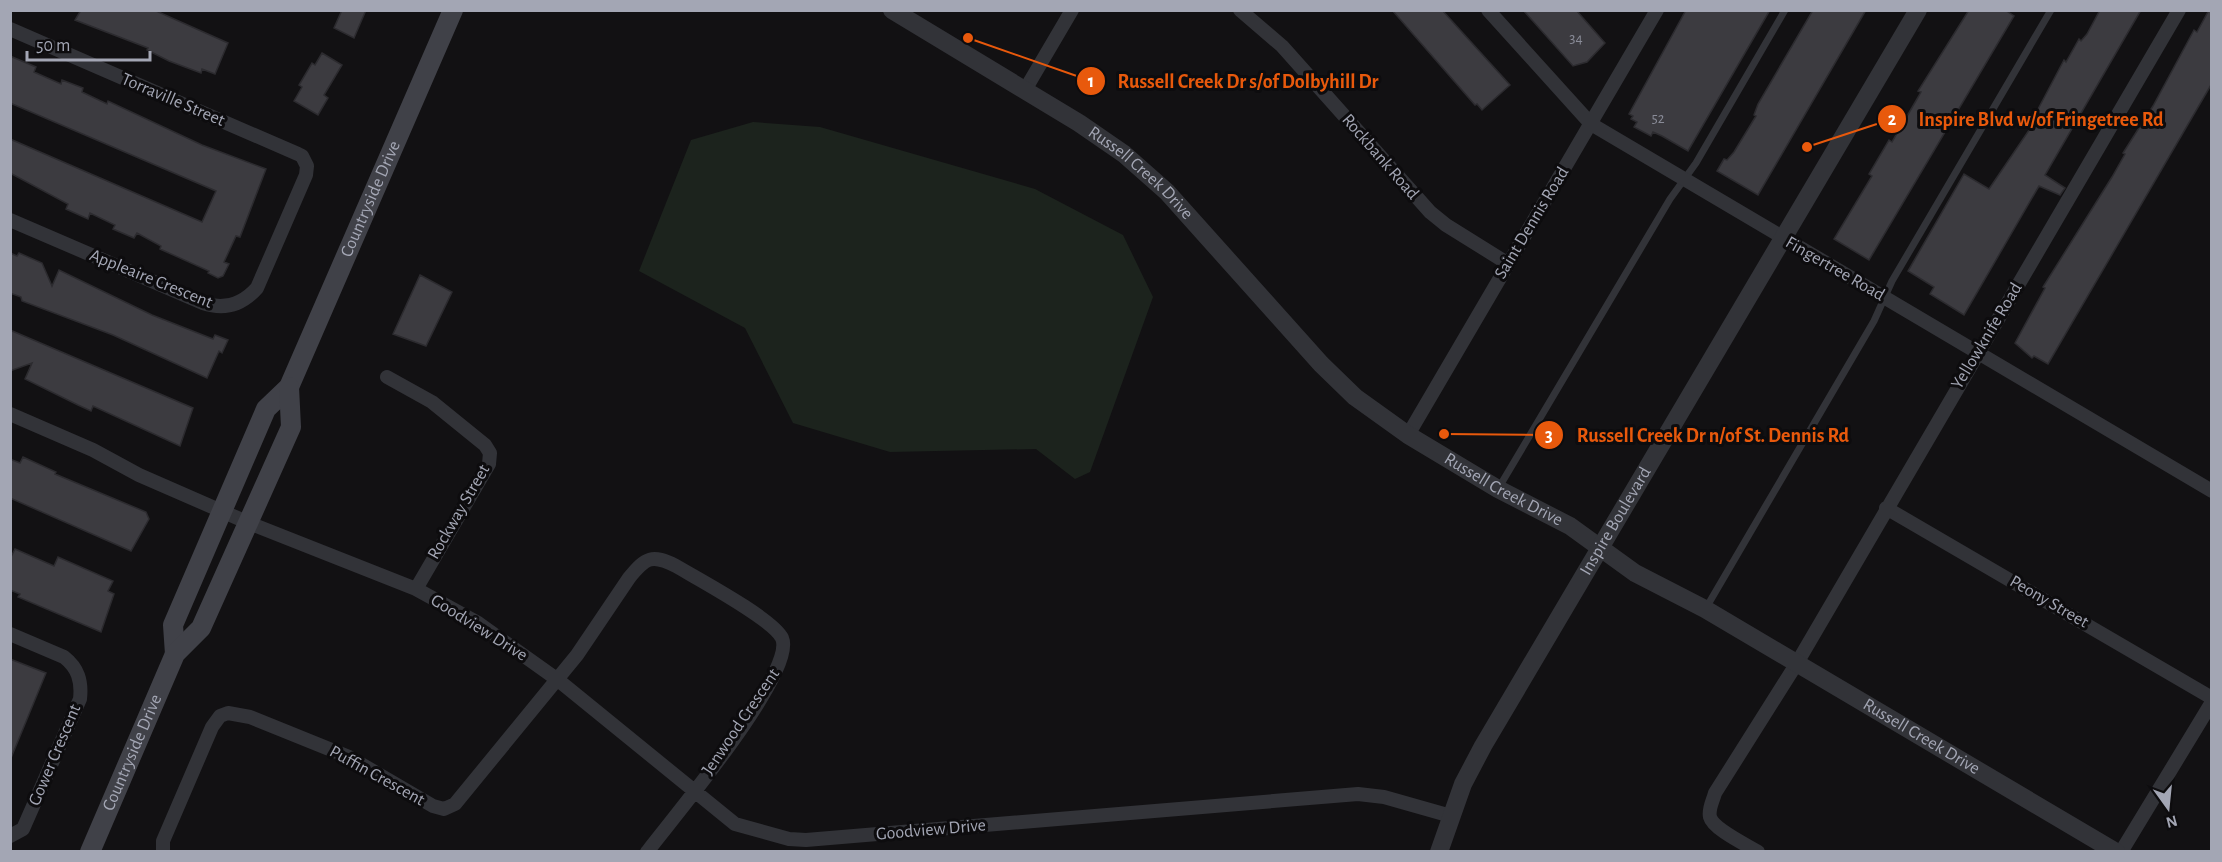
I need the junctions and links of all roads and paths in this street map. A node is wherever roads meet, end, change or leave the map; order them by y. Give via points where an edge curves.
1 (453, 10) edge
2 (892, 10) edge
3 (1072, 10) edge
4 (1240, 10) edge
5 (1488, 10) edge
6 (1657, 10) edge
7 (1785, 10) edge
8 (1918, 10) edge
9 (2051, 10) edge
10 (2179, 10) edge
11 (10, 29) edge
12 (1025, 90) junction
13 (1591, 124) junction
14 (302, 156) joint
15 (1683, 180) junction
16 (10, 220) edge
17 (1783, 239) junction
18 (1507, 263) junction
19 (1884, 297) junction
20 (1977, 353) junction
21 (387, 377) dead end
22 (289, 387) junction
23 (10, 414) edge
24 (1408, 435) junction
25 (1498, 489) junction
26 (2211, 491) edge
27 (1886, 508) junction
28 (222, 511) junction
29 (249, 523) junction
30 (1600, 548) junction
31 (416, 589) junction
32 (1705, 609) junction
33 (10, 634) edge
34 (175, 654) junction
35 (1797, 663) junction
36 (558, 680) junction
37 (2211, 700) edge
38 (694, 791) junction
39 (1451, 816) junction
40 (10, 836) edge
41 (90, 852) edge
42 (163, 852) edge
43 (647, 852) edge
44 (1439, 852) edge
45 (1758, 852) edge
46 (2116, 852) edge
47 (2121, 852) edge

1 - 22 main road, Countryside Drive
2 - 12 street, Russell Creek Drive
3 - 12 street
4 - 18 street, Rockbank Road via 1282,46 1430,212
5 - 13 street, Fingertree Road
6 - 13 street, Saint Dennis Road
7 - 15 lane
8 - 17 street, Inspire Boulevard
9 - 19 lane
10 - 20 street, Yellowknife Road
11 - 14 street, Torraville Street
12 - 24 street, Russell Creek Drive via 1124,154 1167,192 1321,364 1355,397
13 - 15 street, Fingertree Road
13 - 18 street, Saint Dennis Road
14 - 16 street, Appleaire Crescent via 306,175 257,288 244,300 225,307 203,303
15 - 17 street, Fingertree Road
15 - 25 lane
17 - 19 street, Fingertree Road
17 - 30 street, Inspire Boulevard
18 - 24 street, Saint Dennis Road
19 - 20 street, Fingertree Road
19 - 32 lane via 1874,321
20 - 26 street, Fingertree Road
20 - 27 street, Yellowknife Road
21 - 31 street, Rockway Street via 432,402 490,453 489,464
22 - 28 main road, Countryside Drive via 266,409
22 - 29 main road, Countryside Drive via 291,427
23 - 28 street, Goodview Drive
24 - 25 street, Russell Creek Drive
25 - 30 street, Russell Creek Drive via 1570,526
27 - 35 street, Yellowknife Road
27 - 37 street, Peony Street
28 - 29 street, Goodview Drive
28 - 34 main road, Countryside Drive via 173,625
29 - 31 street, Goodview Drive
29 - 34 main road, Countryside Drive via 201,628
30 - 32 street, Russell Creek Drive via 1635,573
30 - 39 street, Inspire Boulevard via 1483,746
31 - 36 street, Goodview Drive via 505,640
32 - 35 street, Russell Creek Drive
33 - 40 street, Gower Crescent via 64,657 72,663 81,684 80,699 23,829
34 - 41 main road, Countryside Drive
35 - 45 street, Yellowknife Road via 1710,807 1715,825
35 - 46 street, Russell Creek Drive
36 - 38 street, Goodview Drive
36 - 38 street, Jenwood Crescent via 637,567 652,558 676,566 769,623 783,640 781,662 735,738
36 - 42 street, Puffin Crescent via 455,804 444,809 420,801 349,757 250,717 228,713 220,716 163,841
37 - 47 street
38 - 39 street, Goodview Drive via 735,824 806,840 1358,794 1384,797
38 - 43 street
39 - 44 street, Inspire Boulevard

